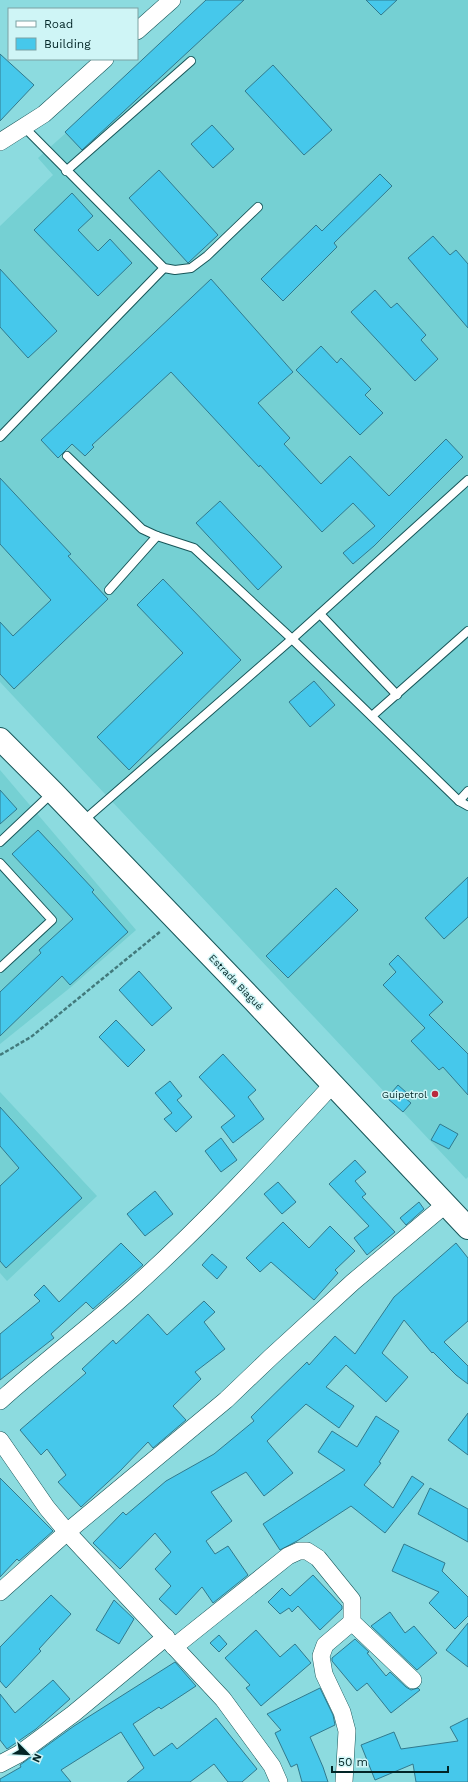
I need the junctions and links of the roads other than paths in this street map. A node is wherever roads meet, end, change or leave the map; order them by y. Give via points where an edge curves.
1 (172, 0) edge
2 (138, 30) edge
3 (105, 60) edge
4 (191, 61) dead end
5 (23, 126) junction
6 (0, 142) edge
7 (66, 171) junction
8 (258, 207) dead end
9 (164, 268) junction
10 (0, 437) edge
11 (67, 456) dead end
12 (468, 480) edge
13 (157, 536) junction
14 (109, 590) dead end
15 (320, 614) junction
16 (468, 631) edge
17 (292, 638) junction
18 (397, 694) junction
19 (372, 716) junction
20 (0, 739) edge
21 (468, 791) edge
22 (53, 792) junction
23 (459, 801) junction
24 (468, 806) edge
25 (82, 822) junction
26 (0, 842) edge
27 (0, 863) edge
28 (0, 968) edge
29 (333, 1084) junction
30 (460, 1216) edge
31 (0, 1400) edge
32 (0, 1440) edge
33 (67, 1532) junction
34 (0, 1592) edge
35 (352, 1622) junction
36 (170, 1642) junction
37 (413, 1680) dead end
38 (0, 1764) edge
39 (280, 1782) edge
40 (344, 1782) edge

1 - 2 street
3 - 5 street via 44,114
4 - 7 lane
5 - 6 street
5 - 7 lane
7 - 9 lane
8 - 9 lane via 191,268
9 - 10 lane
11 - 13 lane via 142,528
12 - 15 lane
13 - 14 lane
13 - 17 lane via 194,548
15 - 17 lane
15 - 18 lane
16 - 18 lane
17 - 19 lane
17 - 25 lane
18 - 19 lane
19 - 23 lane
20 - 22 main road, Estrada Biagué
21 - 23 lane
22 - 25 main road, Estrada Biagué
22 - 26 lane
23 - 24 lane
25 - 29 main road, Estrada Biagué
27 - 28 lane via 52,920
29 - 30 main road, Estrada Biagué
29 - 31 street via 228,1197 132,1290
30 - 33 street via 353,1282 270,1356 226,1400
32 - 33 street via 47,1508
33 - 34 street
33 - 36 street
35 - 36 street via 352,1600 318,1558 307,1551 298,1551
35 - 37 street
35 - 40 street via 326,1645 321,1656 324,1674 342,1712 347,1731
36 - 38 street via 19,1754
36 - 39 street via 223,1699 272,1766

